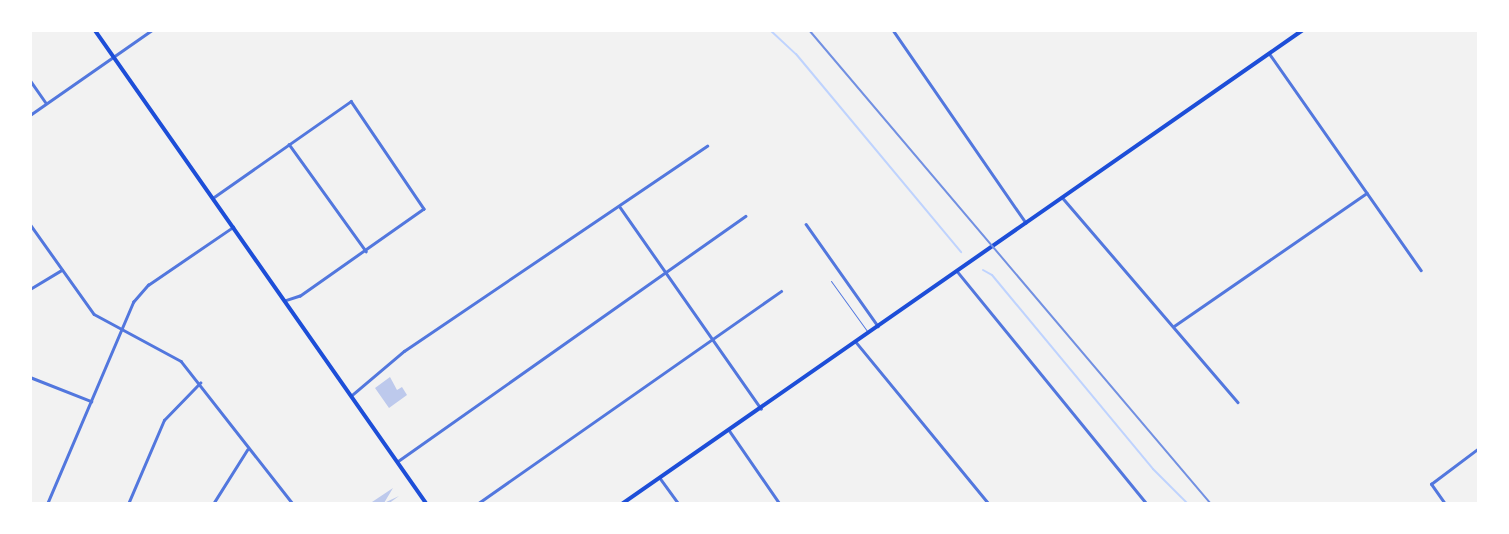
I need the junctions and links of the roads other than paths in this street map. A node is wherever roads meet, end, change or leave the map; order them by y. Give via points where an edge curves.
1 (95, 30) edge
2 (152, 30) edge
3 (892, 30) edge
4 (1303, 30) edge
5 (1269, 53) junction
6 (114, 56) junction
7 (30, 80) edge
8 (46, 104) junction
9 (30, 116) edge
10 (289, 144) junction
11 (707, 146) dead end
12 (1367, 193) junction
13 (1062, 197) junction
14 (213, 198) junction
15 (620, 207) junction
16 (745, 216) dead end
17 (1026, 223) junction
18 (30, 224) edge
19 (806, 224) dead end
20 (233, 227) junction
21 (366, 251) junction
22 (62, 270) junction
23 (1421, 270) dead end
24 (667, 271) junction
25 (957, 271) junction
26 (831, 281) dead end
27 (30, 289) edge
28 (781, 291) dead end
29 (285, 301) junction
30 (878, 326) junction
31 (1173, 327) junction
32 (119, 329) junction
33 (869, 333) junction
34 (714, 339) junction
35 (856, 342) junction
36 (30, 377) edge
37 (200, 383) junction
38 (351, 396) junction
39 (91, 401) junction
40 (1238, 402) dead end
41 (761, 408) junction
42 (729, 430) junction
43 (1479, 448) edge
44 (247, 450) junction
45 (397, 462) junction
46 (660, 478) junction
47 (47, 504) edge
48 (128, 504) edge
49 (213, 504) edge
50 (293, 504) edge
51 (426, 504) edge
52 (477, 504) edge
53 (624, 504) edge
54 (679, 504) edge
55 (780, 504) edge
56 (989, 504) edge
57 (1147, 504) edge
58 (1445, 504) edge

1 - 6 main road
2 - 6 street
3 - 17 street
4 - 5 main road
5 - 12 street
5 - 13 main road
6 - 8 street
6 - 14 main road
7 - 8 street
8 - 9 street
10 - 14 street
10 - 21 street
10 - 21 street via 351,101 424,209
11 - 15 street
12 - 23 street
12 - 31 street
13 - 17 main road
13 - 31 street
14 - 20 main road
15 - 24 street
15 - 38 street via 404,351
16 - 24 street
17 - 25 main road
18 - 22 street
19 - 30 street
20 - 29 main road
20 - 32 street via 148,285
21 - 29 street via 300,296
22 - 27 street
22 - 32 street via 94,314
24 - 34 street
24 - 45 street
25 - 30 main road
25 - 57 street
26 - 33 lane
28 - 34 street
29 - 38 main road
30 - 33 main road
31 - 40 street
32 - 37 street via 171,352
32 - 39 street
33 - 35 main road
34 - 41 street
34 - 52 street
35 - 41 main road
35 - 56 street
36 - 39 street
37 - 44 street
37 - 48 street via 164,419
38 - 45 main road
39 - 47 street
41 - 42 main road
42 - 46 main road
42 - 55 street
43 - 58 street via 1431,484
44 - 49 street
44 - 50 street
45 - 51 main road
46 - 53 main road
46 - 54 street

